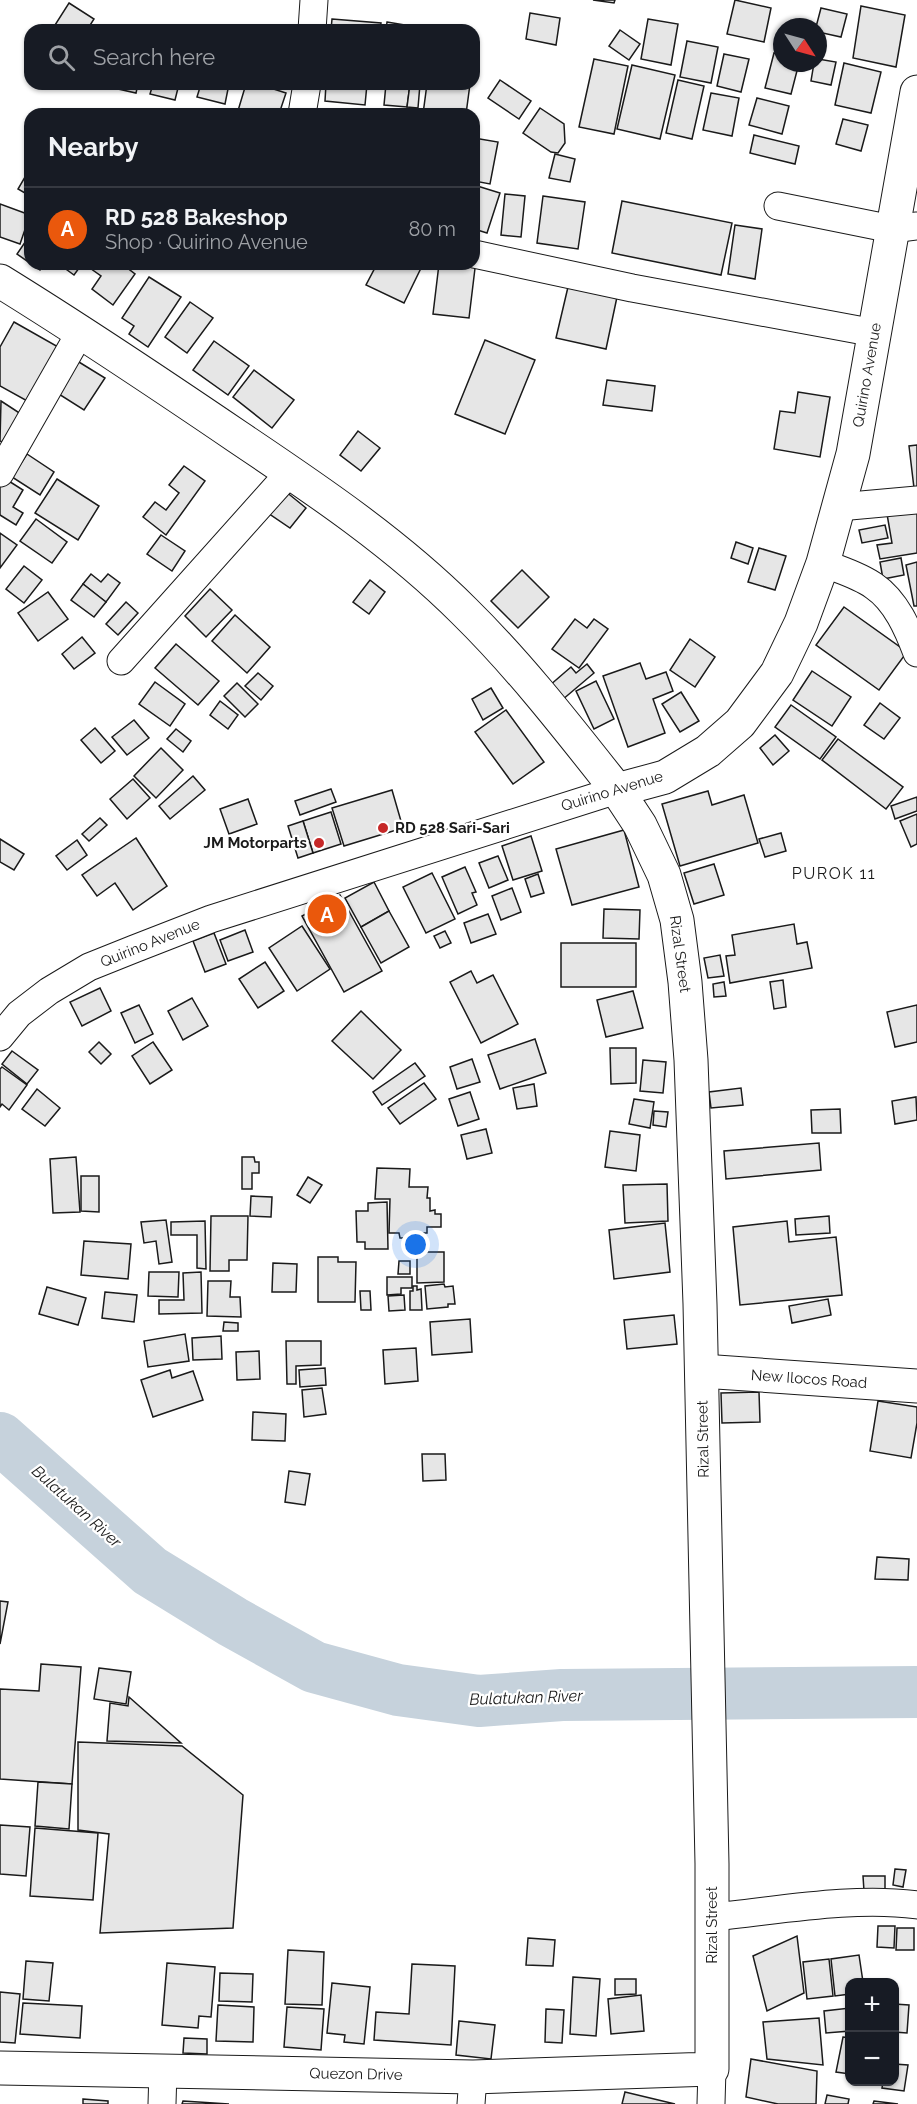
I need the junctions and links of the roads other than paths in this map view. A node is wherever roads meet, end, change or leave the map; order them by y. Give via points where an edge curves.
1 (314, 0) edge
2 (312, 24) edge
3 (306, 90) edge
4 (917, 92) edge
5 (303, 108) edge
6 (778, 206) dead end
7 (905, 227) edge
8 (480, 255) edge
9 (0, 280) edge
10 (81, 331) junction
11 (875, 333) junction
12 (290, 472) junction
13 (0, 473) edge
14 (917, 500) edge
15 (839, 507) junction
16 (823, 563) junction
17 (917, 653) edge
18 (121, 661) dead end
19 (617, 790) junction
20 (0, 1037) edge
21 (702, 1371) junction
22 (917, 1386) edge
23 (917, 1905) edge
24 (712, 1917) junction
25 (0, 2068) edge
26 (712, 2069) junction
27 (163, 2071) junction
28 (472, 2090) edge
29 (162, 2104) edge
30 (711, 2104) edge

1 - 2 street
3 - 5 street
4 - 7 main road, Quirino Avenue
6 - 7 street
7 - 11 main road, Quirino Avenue
8 - 11 street
9 - 10 main road, Rizal Street
10 - 12 main road, Rizal Street
10 - 13 street
11 - 15 main road, Quirino Avenue via 854,454
12 - 18 street
12 - 19 main road, Rizal Street via 406,558 463,610 520,669
14 - 15 street
15 - 16 main road, Quirino Avenue
16 - 17 street via 876,587 907,627
16 - 19 main road, Quirino Avenue via 777,673 740,723 708,751 665,777
19 - 20 street, Quirino Avenue via 212,919 134,949 49,991 19,1014
19 - 21 main road, Rizal Street via 640,825 664,875 677,920 691,1060
21 - 22 main road, New Ilocos Road
21 - 24 main road, Rizal Street
23 - 24 street via 840,1904
24 - 26 main road, Rizal Street
25 - 27 main road, Quezon Drive
26 - 28 main road, Quezon Drive
26 - 30 street, Rizal Street
27 - 28 main road, Quezon Drive
27 - 29 street

